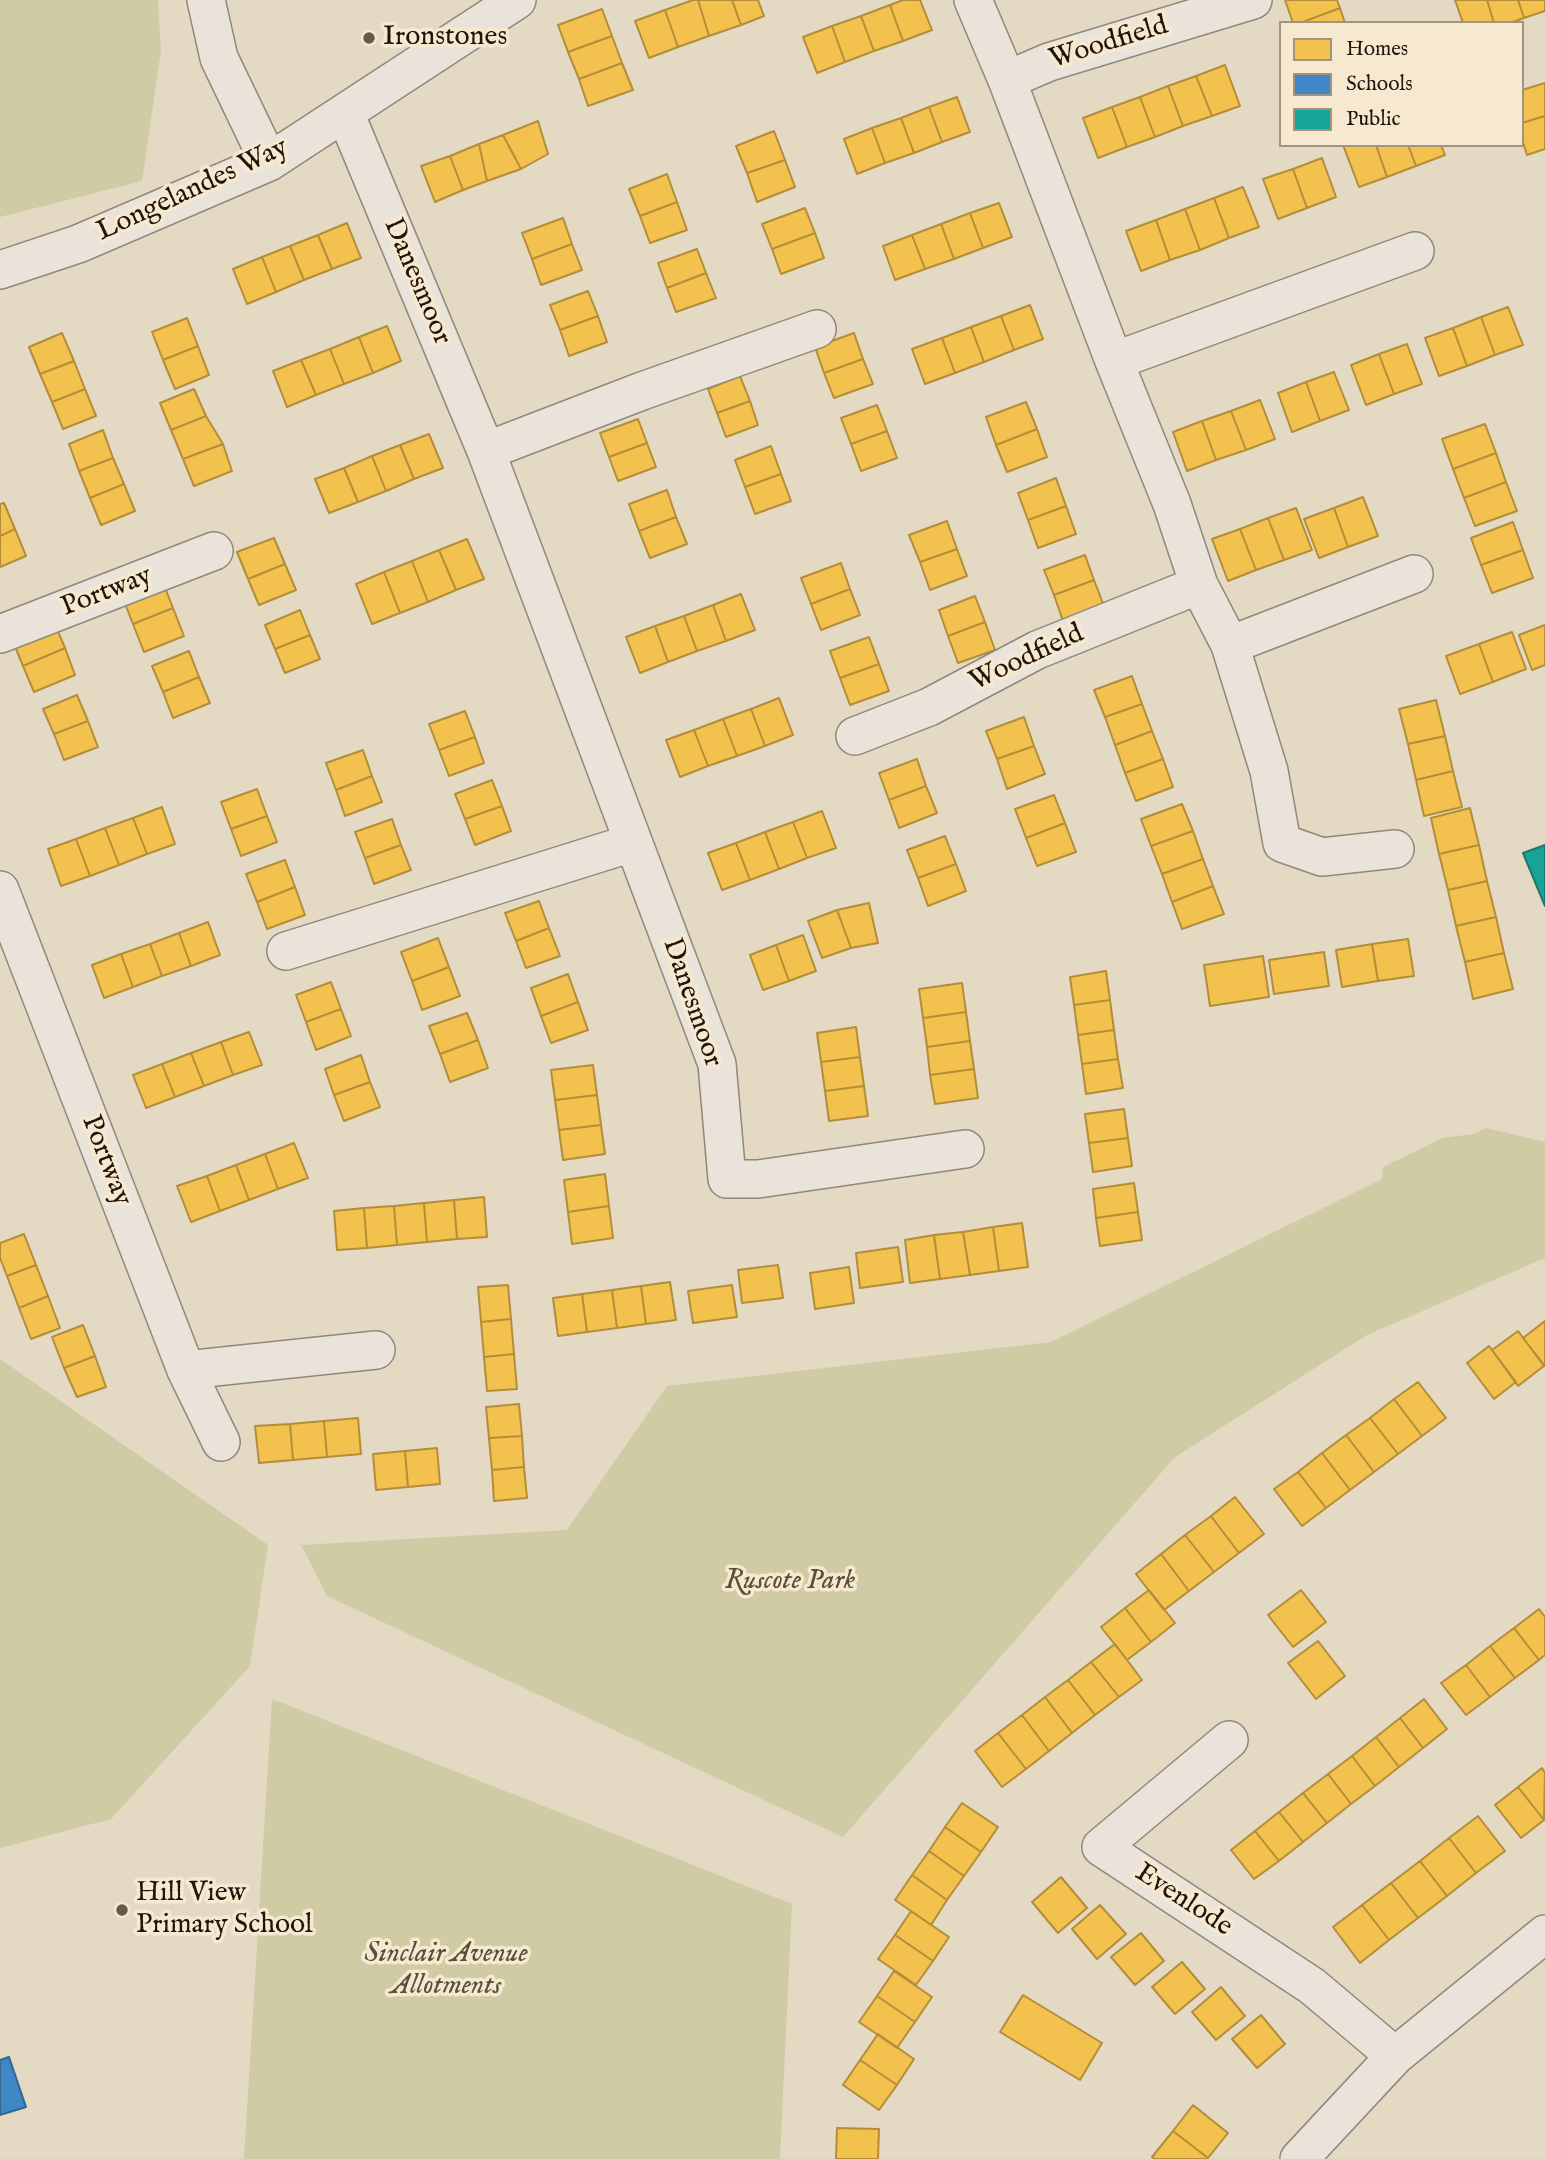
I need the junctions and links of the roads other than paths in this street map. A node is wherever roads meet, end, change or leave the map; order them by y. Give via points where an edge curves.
1 (206, 0) edge
2 (517, 0) edge
3 (973, 0) edge
4 (1253, 0) edge
5 (1007, 80) junction
6 (345, 113) junction
7 (269, 162) junction
8 (1415, 251) dead end
9 (0, 270) edge
10 (817, 329) dead end
11 (1114, 361) junction
12 (486, 451) junction
13 (214, 551) dead end
14 (1414, 575) dead end
15 (1199, 585) junction
16 (0, 634) edge
17 (1230, 645) junction
18 (855, 736) dead end
19 (632, 843) junction
20 (1395, 849) dead end
21 (0, 890) edge
22 (286, 951) dead end
23 (12, 957) edge
24 (965, 1149) dead end
25 (376, 1350) dead end
26 (186, 1370) junction
27 (221, 1442) dead end
28 (1229, 1740) dead end
29 (1545, 1934) edge
30 (1395, 2056) junction
31 (1299, 2159) edge

1 - 7 street via 219,58
2 - 6 street, Longelandes Way
3 - 5 street
4 - 5 street, Woodfield via 1049,62
5 - 11 street
6 - 7 street, Longelandes Way
6 - 12 street, Danesmoor
7 - 9 street, Longelandes Way via 78,244
8 - 11 street
10 - 12 street
11 - 15 street
12 - 19 street, Danesmoor
13 - 16 street, Portway
14 - 17 street
15 - 17 street
15 - 18 street, Woodfield via 1037,650 929,707
17 - 20 street via 1269,771 1282,843 1322,857
19 - 22 street
19 - 24 street, Danesmoor via 717,1064 727,1179 758,1179
21 - 23 street, Portway
23 - 26 street, Portway
25 - 26 street
26 - 27 street, Portway
28 - 30 street, Evenlode via 1101,1847 1312,1986
29 - 30 street
30 - 31 street

